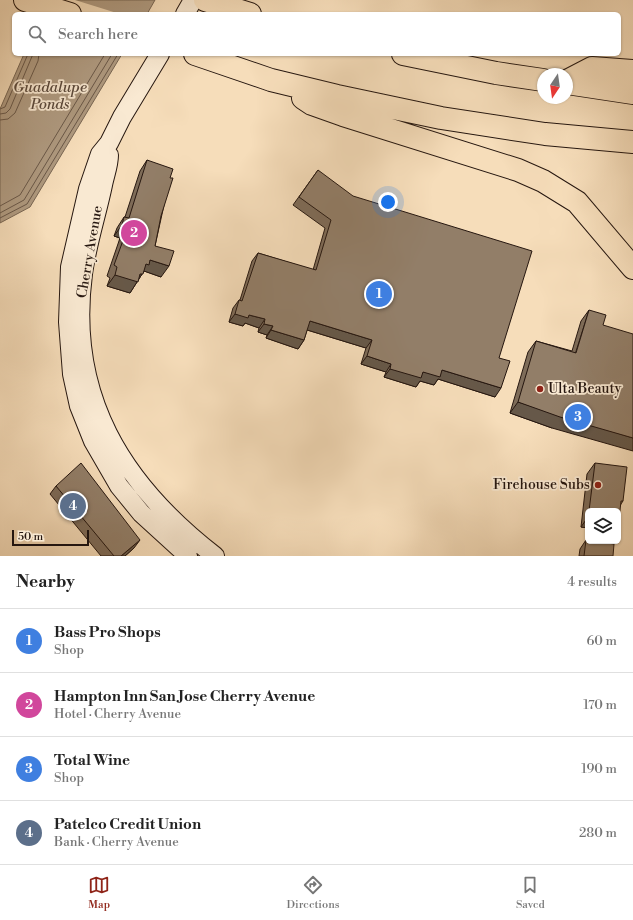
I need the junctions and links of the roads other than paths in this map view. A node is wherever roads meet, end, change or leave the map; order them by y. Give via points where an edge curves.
1 (24, 0) edge
2 (193, 0) edge
3 (205, 0) edge
4 (63, 12) edge
5 (186, 12) edge
6 (242, 12) edge
7 (159, 56) edge
8 (413, 56) edge
9 (203, 57) edge
10 (633, 71) edge
11 (537, 79) edge
12 (573, 79) edge
13 (271, 80) junction
14 (573, 83) edge
15 (633, 93) edge
16 (633, 142) edge
17 (109, 143) junction
18 (633, 268) edge
19 (188, 556) edge
20 (215, 556) edge

1 - 4 highway
2 - 5 street
3 - 6 highway
7 - 17 street, Cherry Avenue
8 - 11 highway
9 - 13 highway
10 - 12 highway via 592,68
13 - 16 highway via 441,118 545,134
13 - 18 highway via 312,104 458,150 543,181 577,202
14 - 15 highway
17 - 19 street, Cherry Avenue via 100,154 88,189 70,267 68,322 72,374 79,406 93,441 119,486 141,513
17 - 20 street, Cherry Avenue via 110,157 84,272 81,297 81,341 87,378 94,403 108,433 141,487 167,515

